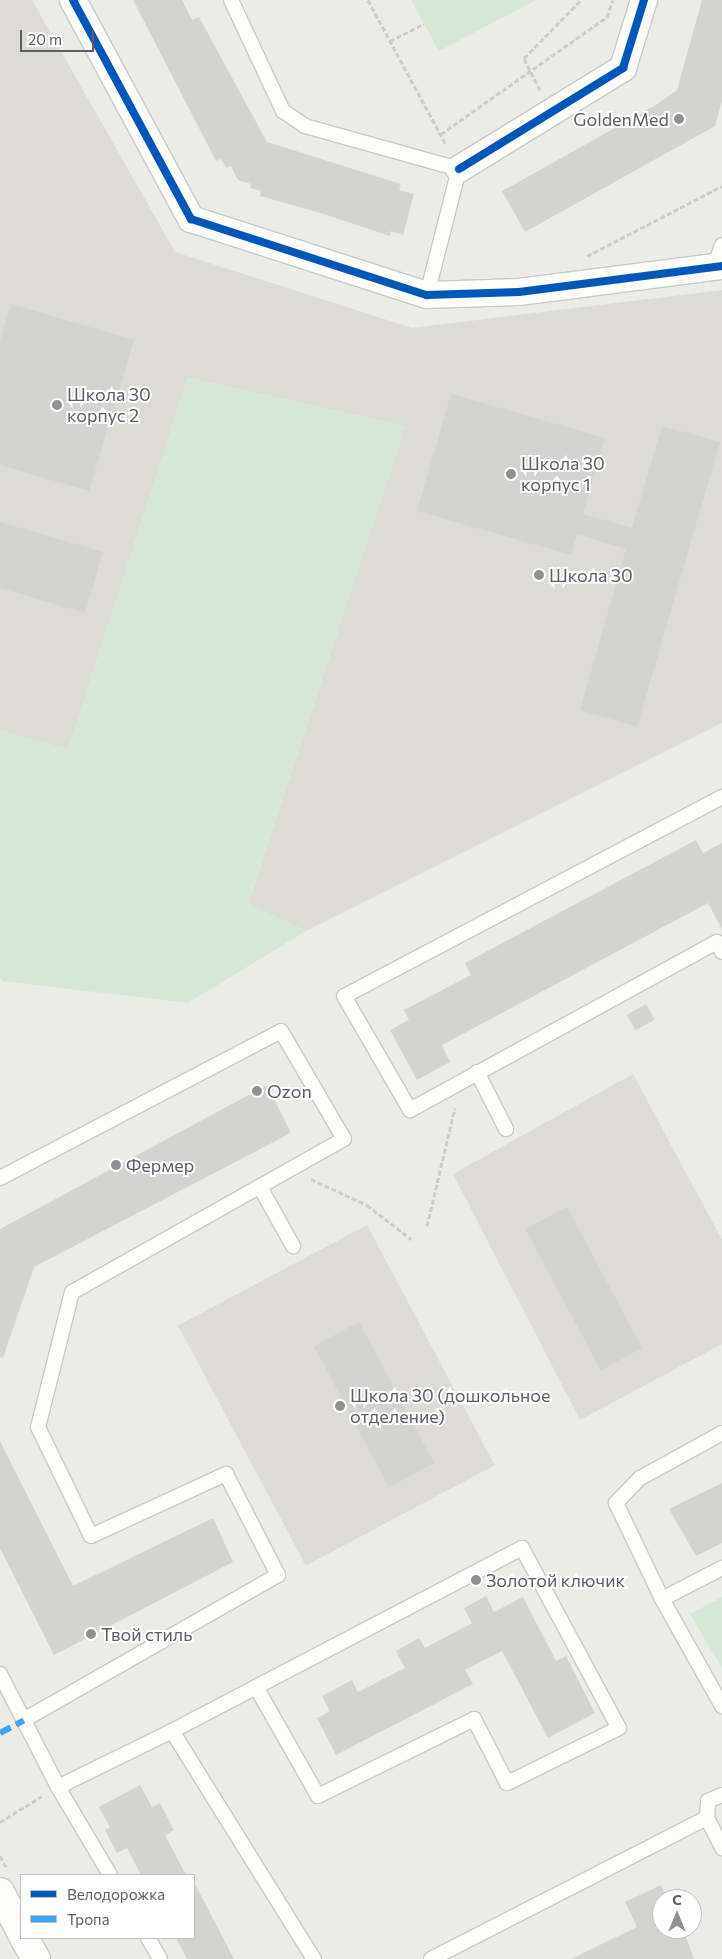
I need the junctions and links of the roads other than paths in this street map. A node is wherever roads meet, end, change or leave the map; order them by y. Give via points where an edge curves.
1 (73, 0) edge
2 (231, 0) edge
3 (644, 0) edge
4 (459, 169) junction
5 (720, 260) edge
6 (427, 295) junction
7 (722, 797) edge
8 (722, 952) edge
9 (476, 1072) junction
10 (506, 1129) dead end
11 (0, 1178) edge
12 (260, 1187) junction
13 (293, 1246) dead end
14 (722, 1433) edge
15 (722, 1568) edge
16 (662, 1599) junction
17 (0, 1674) edge
18 (256, 1687) junction
19 (722, 1706) edge
20 (24, 1720) junction
21 (172, 1731) junction
22 (58, 1787) junction
23 (722, 1795) edge
24 (707, 1818) junction
25 (722, 1848) edge
26 (109, 1874) edge
27 (0, 1892) edge
28 (20, 1930) edge
29 (25, 1939) edge
30 (149, 1939) edge
31 (36, 1959) edge
32 (160, 1959) edge
33 (314, 1959) edge
34 (431, 1959) edge

1 - 6 street via 191,219
2 - 4 lane via 284,111 305,126
3 - 4 street via 623,68
4 - 6 lane
5 - 6 street via 519,292
7 - 9 lane via 344,996 410,1110
8 - 9 lane via 716,942
9 - 10 lane
11 - 12 lane via 281,1031 344,1139
12 - 13 lane
12 - 20 lane via 72,1292 38,1427 91,1536 226,1474 278,1576
14 - 16 lane via 640,1478 616,1503
15 - 16 lane
16 - 19 lane
17 - 20 lane
18 - 18 lane via 522,1548 619,1728 507,1783 474,1719 318,1796
18 - 21 lane
20 - 22 lane
21 - 22 lane
21 - 33 lane
22 - 26 lane
23 - 24 lane via 708,1801
24 - 25 lane
24 - 34 lane
27 - 28 main road
29 - 31 main road
30 - 32 lane

